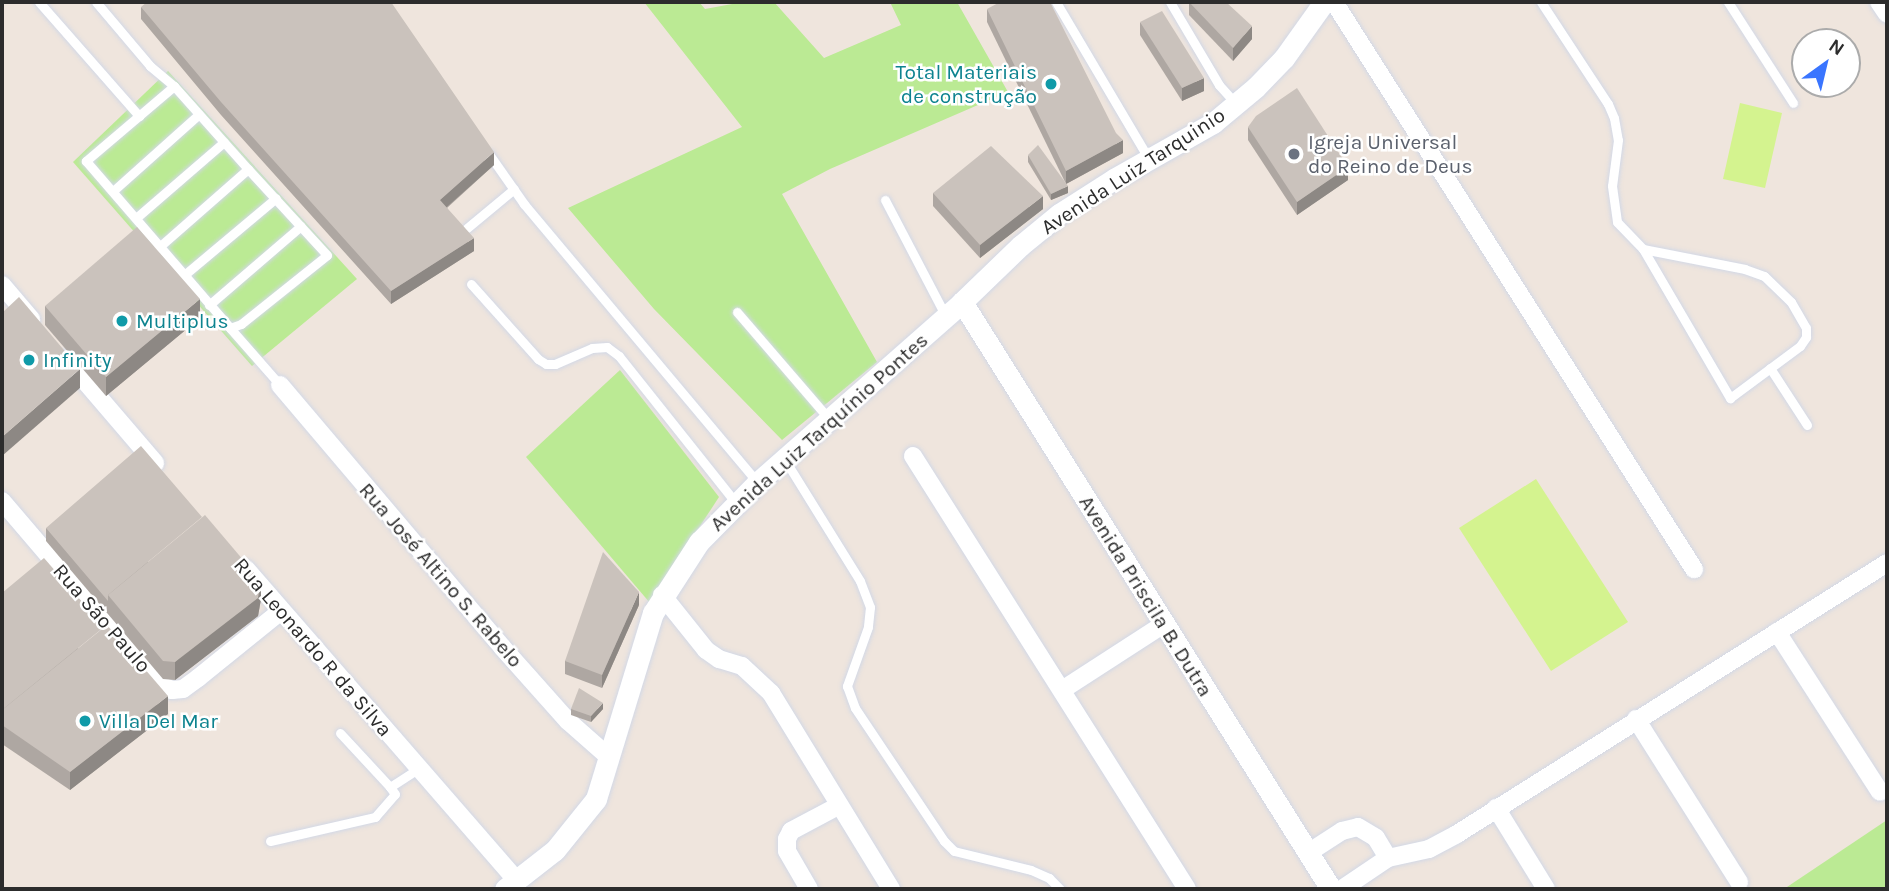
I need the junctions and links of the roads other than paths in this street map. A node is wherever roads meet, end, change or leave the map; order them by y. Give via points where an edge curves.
1 (39, 2) edge
2 (96, 2) edge
3 (1056, 2) edge
4 (1170, 2) edge
5 (1324, 2) edge
6 (1334, 2) edge
7 (1541, 2) edge
8 (1728, 2) edge
9 (1879, 2) edge
10 (1887, 14) edge
11 (174, 86) junction
12 (1793, 103) dead end
13 (1236, 104) junction
14 (199, 114) junction
15 (139, 116) junction
16 (480, 140) edge
17 (224, 142) junction
18 (1149, 159) junction
19 (248, 169) junction
20 (514, 189) junction
21 (113, 191) junction
22 (276, 198) junction
23 (886, 200) dead end
24 (135, 218) junction
25 (301, 226) junction
26 (467, 228) edge
27 (158, 248) junction
28 (1643, 249) junction
29 (184, 276) junction
30 (471, 284) dead end
31 (2, 285) edge
32 (962, 302) junction
33 (209, 305) junction
34 (737, 312) dead end
35 (946, 317) junction
36 (230, 328) junction
37 (1770, 368) junction
38 (280, 386) joint
39 (829, 419) junction
40 (1807, 425) dead end
41 (913, 456) dead end
42 (785, 459) junction
43 (167, 477) edge
44 (757, 482) junction
45 (2, 501) edge
46 (736, 503) junction
47 (238, 560) edge
48 (1887, 563) edge
49 (1694, 569) dead end
50 (662, 595) junction
51 (281, 611) junction
52 (1164, 624) junction
53 (1777, 632) junction
54 (1062, 690) junction
55 (1636, 719) junction
56 (340, 733) dead end
57 (610, 758) junction
58 (419, 768) junction
59 (390, 787) junction
60 (1880, 792) dead end
61 (838, 806) junction
62 (1496, 808) junction
63 (270, 841) dead end
64 (1308, 853) junction
65 (1388, 858) junction
66 (1739, 882) dead end
67 (511, 885) edge
68 (809, 889) edge
69 (891, 889) edge
70 (1060, 889) edge
71 (1187, 889) edge
72 (1331, 889) edge
73 (1342, 889) edge
74 (1546, 889) edge

1 - 15 lane
2 - 11 lane via 150,66
3 - 18 lane
4 - 13 lane via 1219,85
5 - 13 street, Avenida Luiz Tarquinio via 1284,58
6 - 49 street
7 - 28 lane via 1614,118 1618,140 1613,207 1617,222
8 - 12 lane
9 - 10 street
11 - 14 lane
11 - 15 lane
13 - 18 street, Avenida Luiz Tarquinio via 1213,123
14 - 17 lane
14 - 21 lane
15 - 21 lane via 86,161
16 - 20 lane
17 - 19 lane
17 - 24 lane
18 - 32 street, Avenida Luiz Tarquinio via 1059,214
19 - 22 lane
19 - 27 lane
20 - 26 lane
20 - 44 lane
21 - 24 lane
22 - 25 lane
22 - 29 lane
23 - 35 lane
24 - 27 lane
25 - 33 lane
25 - 36 lane via 327,255
27 - 29 lane
28 - 37 lane via 1730,398
28 - 37 lane via 1745,269 1775,283 1806,328 1806,337
29 - 33 lane
30 - 46 lane via 546,364 592,348 607,347 619,356
31 - 43 street
32 - 35 street, Avenida Luiz Tarquínio Pontes
32 - 52 street, Avenida Priscila B. Dutra
33 - 36 lane
34 - 39 lane
35 - 39 street, Avenida Luiz Tarquínio Pontes
36 - 38 lane
37 - 40 lane
38 - 57 street, Rua José Altino S. Rabelo via 502,647 568,721
39 - 42 street, Avenida Luiz Tarquínio Pontes
41 - 54 street
42 - 44 street, Avenida Luiz Tarquínio Pontes
42 - 70 lane via 860,581 870,607 868,627 847,686 855,708 954,851 1031,870
44 - 46 street, Avenida Luiz Tarquínio Pontes
45 - 51 street, Rua São Paulo via 159,685 172,690 190,683
46 - 50 street, Avenida Luiz Tarquínio Pontes via 699,542
47 - 51 street, Rua Leonardo R da Silva
48 - 53 street
50 - 57 street, Avenida Luiz Tarquínio Pontes
50 - 61 street via 706,650 743,666 771,693
51 - 58 street, Rua Leonardo R da Silva
52 - 54 street
52 - 64 street, Avenida Priscila B. Dutra
53 - 55 street
53 - 60 street
54 - 71 street
55 - 62 street
55 - 66 street
56 - 59 lane
57 - 67 street, Avenida Luiz Tarquínio Pontes via 596,799 574,829
58 - 59 lane
58 - 67 street, Rua Leonardo R da Silva
59 - 63 lane via 395,794 375,817
61 - 68 street via 791,831 787,839 787,850
61 - 69 street
62 - 65 street via 1429,849
62 - 74 street
64 - 65 street via 1342,831 1358,827 1376,838
64 - 72 street, Avenida Priscila B. Dutra
65 - 73 street

